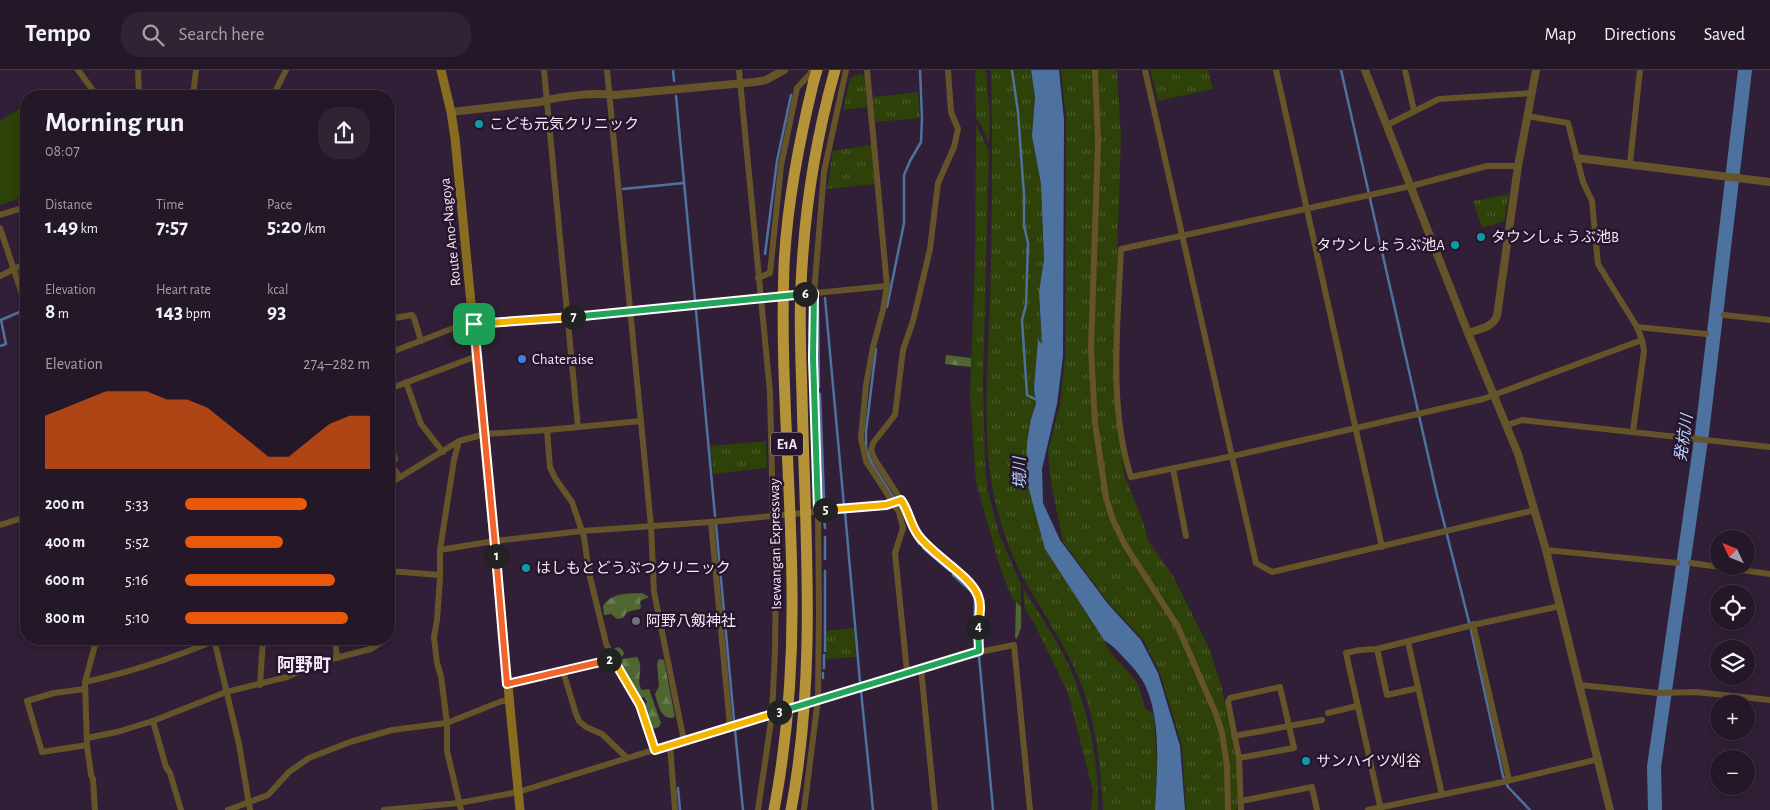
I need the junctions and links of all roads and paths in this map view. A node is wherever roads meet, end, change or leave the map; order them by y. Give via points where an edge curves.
1 (78, 70) edge
2 (138, 70) edge
3 (196, 70) edge
4 (286, 70) edge
5 (440, 70) edge
6 (544, 70) edge
7 (607, 70) edge
8 (739, 70) edge
9 (784, 70) edge
10 (812, 70) edge
11 (817, 70) edge
12 (835, 70) edge
13 (846, 70) edge
14 (868, 70) edge
15 (948, 70) edge
16 (1095, 70) edge
17 (1145, 70) edge
18 (1276, 70) edge
19 (1365, 70) edge
20 (1405, 70) edge
21 (1536, 70) edge
22 (1640, 70) edge
23 (740, 84) junction
24 (93, 90) edge
25 (139, 90) edge
26 (194, 90) edge
27 (276, 90) edge
28 (1532, 93) junction
29 (609, 94) junction
30 (546, 100) junction
31 (1414, 111) junction
32 (451, 112) junction
33 (1526, 116) junction
34 (1387, 125) junction
35 (1577, 158) junction
36 (1630, 163) junction
37 (1518, 166) junction
38 (1770, 182) edge
39 (1411, 186) junction
40 (1307, 207) junction
41 (20, 209) edge
42 (0, 215) edge
43 (0, 228) edge
44 (1183, 235) junction
45 (20, 266) edge
46 (14, 270) junction
47 (0, 276) edge
48 (758, 278) junction
49 (887, 286) junction
50 (20, 288) edge
51 (814, 293) junction
52 (761, 298) junction
53 (631, 311) junction
54 (1724, 315) dead end
55 (568, 317) junction
56 (395, 318) edge
57 (1770, 320) edge
58 (474, 324) junction
59 (1637, 327) junction
60 (1468, 333) junction
61 (1706, 334) dead end
62 (1642, 340) junction
63 (421, 341) junction
64 (395, 352) edge
65 (477, 356) junction
66 (406, 382) junction
67 (395, 387) edge
68 (1493, 395) junction
69 (641, 421) junction
70 (1507, 425) junction
71 (578, 426) junction
72 (1357, 428) junction
73 (547, 430) junction
74 (1633, 431) junction
75 (484, 434) junction
76 (459, 441) junction
77 (1770, 447) edge
78 (443, 452) junction
79 (1233, 456) junction
80 (1173, 469) junction
81 (395, 471) edge
82 (400, 478) junction
83 (395, 481) edge
84 (898, 502) junction
85 (1535, 510) junction
86 (818, 511) junction
87 (772, 516) junction
88 (20, 519) edge
89 (711, 522) junction
90 (0, 525) edge
91 (651, 526) junction
92 (582, 531) junction
93 (1186, 536) dead end
94 (494, 541) junction
95 (1382, 547) junction
96 (440, 550) junction
97 (1546, 550) junction
98 (1677, 563) dead end
99 (1690, 563) dead end
100 (395, 571) edge
101 (1770, 574) edge
102 (440, 575) junction
103 (1560, 606) junction
104 (1471, 625) junction
105 (1408, 642) junction
106 (95, 645) edge
107 (202, 645) edge
108 (215, 645) edge
109 (263, 645) edge
110 (335, 645) edge
111 (376, 645) edge
112 (1377, 649) junction
113 (979, 651) junction
114 (337, 658) junction
115 (613, 659) junction
116 (921, 668) junction
117 (563, 671) junction
118 (907, 672) junction
119 (507, 684) junction
120 (85, 685) junction
121 (260, 685) junction
122 (1580, 685) junction
123 (1418, 688) junction
124 (226, 692) junction
125 (818, 699) junction
126 (1770, 700) edge
127 (509, 701) junction
128 (1358, 706) junction
129 (1328, 712) dead end
130 (772, 714) junction
131 (1322, 720) dead end
132 (153, 722) junction
133 (447, 724) junction
134 (1290, 726) junction
135 (730, 727) junction
136 (1234, 736) junction
137 (88, 738) junction
138 (684, 741) junction
139 (87, 745) junction
140 (670, 745) junction
141 (655, 750) junction
142 (627, 758) junction
143 (1239, 758) junction
144 (1599, 759) junction
145 (1506, 781) junction
146 (518, 792) junction
147 (1442, 795) junction
148 (1241, 801) junction
149 (459, 803) junction
150 (249, 807) edge
151 (805, 809) edge
152 (1381, 809) edge
153 (95, 810) edge
154 (181, 810) edge
155 (228, 810) edge
156 (384, 810) edge
157 (461, 810) edge
158 (520, 810) edge
159 (675, 810) edge
160 (758, 810) edge
161 (774, 810) edge
162 (791, 810) edge
163 (935, 810) edge
164 (1030, 810) edge
165 (1228, 810) edge
166 (1241, 810) edge
167 (1317, 810) edge
168 (1368, 810) edge
169 (1610, 810) edge

1 - 24 street
2 - 25 street
3 - 26 street
4 - 27 street
5 - 32 main road, Route Ano-Nagoya
6 - 30 street
7 - 29 street
8 - 23 street
9 - 23 street via 766,80
10 - 48 street via 797,88 780,166 770,273
11 - 161 highway, Isewangan Expressway / E1A, bridge via 793,175 784,266 792,588 788,703
12 - 162 highway, Isewangan Expressway / E1A, bridge via 814,161 801,278 808,602 800,751
13 - 51 street via 824,172
14 - 49 street
15 - 84 street via 951,112 958,130 938,183 930,249 903,350 895,415 873,442 871,450
16 - 165 street via 1098,142 1091,349 1095,423 1106,498 1125,545 1178,627 1216,714 1227,766
17 - 44 street
18 - 40 street
19 - 34 street
20 - 31 street
21 - 28 street
22 - 36 street
23 - 29 street
23 - 48 street
28 - 31 street via 1440,98
28 - 33 street
29 - 30 street
29 - 53 street
30 - 32 street
30 - 55 street
31 - 34 street
32 - 58 main road, Route Ano-Nagoya
33 - 35 street via 1568,123
33 - 37 street
34 - 39 street
35 - 36 street
35 - 59 street via 1592,201 1598,264
36 - 38 street
37 - 39 street via 1487,166
37 - 60 street via 1497,316 1490,326
39 - 40 street
39 - 60 street
40 - 44 street
40 - 72 street
41 - 42 street
43 - 46 street
44 - 79 street
44 - 80 street via 1121,249 1117,325 1120,423 1132,477
45 - 46 street
46 - 47 street
46 - 50 street
48 - 52 street
49 - 51 street
49 - 84 street via 884,310 872,347 861,438 866,461
51 - 52 street
51 - 86 street
52 - 53 street
52 - 87 street via 770,392
53 - 55 street
53 - 69 street
54 - 57 street
55 - 58 street
55 - 71 street
56 - 63 street via 412,316
58 - 63 street via 464,324
58 - 65 main road, Route Ano-Nagoya
59 - 61 street
59 - 62 street
60 - 68 street
62 - 68 street
62 - 74 street via 1644,351
63 - 64 street
65 - 66 street
65 - 75 main road, Route Ano-Nagoya
66 - 67 street
66 - 78 street via 421,424
68 - 70 street
68 - 72 street
69 - 71 street
69 - 91 street
70 - 74 street via 1522,420
70 - 85 street
71 - 73 street
72 - 79 street
72 - 95 street
73 - 75 street
73 - 92 street via 550,467 572,502
74 - 77 street
75 - 76 street
75 - 94 main road, Route Ano-Nagoya
76 - 78 street
76 - 96 street
78 - 82 street
79 - 80 street
79 - 95 street via 1256,563 1272,572
80 - 93 street
81 - 82 street
82 - 83 street
84 - 86 street
84 - 113 street via 928,547 973,586 980,606
84 - 118 street via 903,528 895,553
85 - 95 street
85 - 97 street
86 - 87 street
86 - 125 street
87 - 89 street
87 - 130 street via 776,576
88 - 90 street
89 - 91 street
89 - 135 street
91 - 92 street
91 - 138 street via 654,592
92 - 94 street
92 - 115 street via 589,573
94 - 96 street
94 - 119 main road, Route Ano-Nagoya
96 - 102 street
97 - 98 street
97 - 103 street
99 - 101 street
100 - 102 street
102 - 133 street via 434,636
103 - 104 street
103 - 122 street
104 - 105 street
104 - 145 street
105 - 112 street
105 - 123 street
106 - 120 street
107 - 120 street via 166,660
108 - 124 street
109 - 121 street
110 - 114 street
111 - 114 street
112 - 123 street via 1387,695
112 - 128 street via 1346,653
113 - 116 street
113 - 164 street via 1014,645
114 - 121 street
115 - 117 street
115 - 141 street via 640,705
116 - 118 street
116 - 163 street
117 - 119 street
117 - 142 street via 580,721 602,734
118 - 125 street
119 - 127 main road, Route Ano-Nagoya
120 - 137 street
120 - 139 street via 28,701 42,752
121 - 124 street
122 - 126 street
122 - 144 street
123 - 147 street
124 - 132 street
124 - 150 street via 239,744
125 - 130 street
125 - 151 street
127 - 133 street
127 - 146 main road, Route Ano-Nagoya
128 - 129 street
128 - 152 street
130 - 135 street
130 - 160 street
131 - 134 street
132 - 137 street
132 - 154 street
133 - 149 street via 447,751
133 - 150 street via 392,730 309,758 289,772 268,795
134 - 136 street
134 - 136 street via 1280,687 1230,698
134 - 143 street via 1294,748
135 - 138 street
136 - 143 street
137 - 139 street
138 - 140 street
139 - 153 street
140 - 141 street
140 - 159 street
141 - 142 street
142 - 146 street
143 - 148 street
144 - 145 street
144 - 169 street
145 - 147 street
146 - 149 street
146 - 158 main road, Route Ano-Nagoya
147 - 152 street
148 - 166 street
148 - 167 street via 1312,787
149 - 156 street
149 - 157 street
150 - 155 street
152 - 168 street

